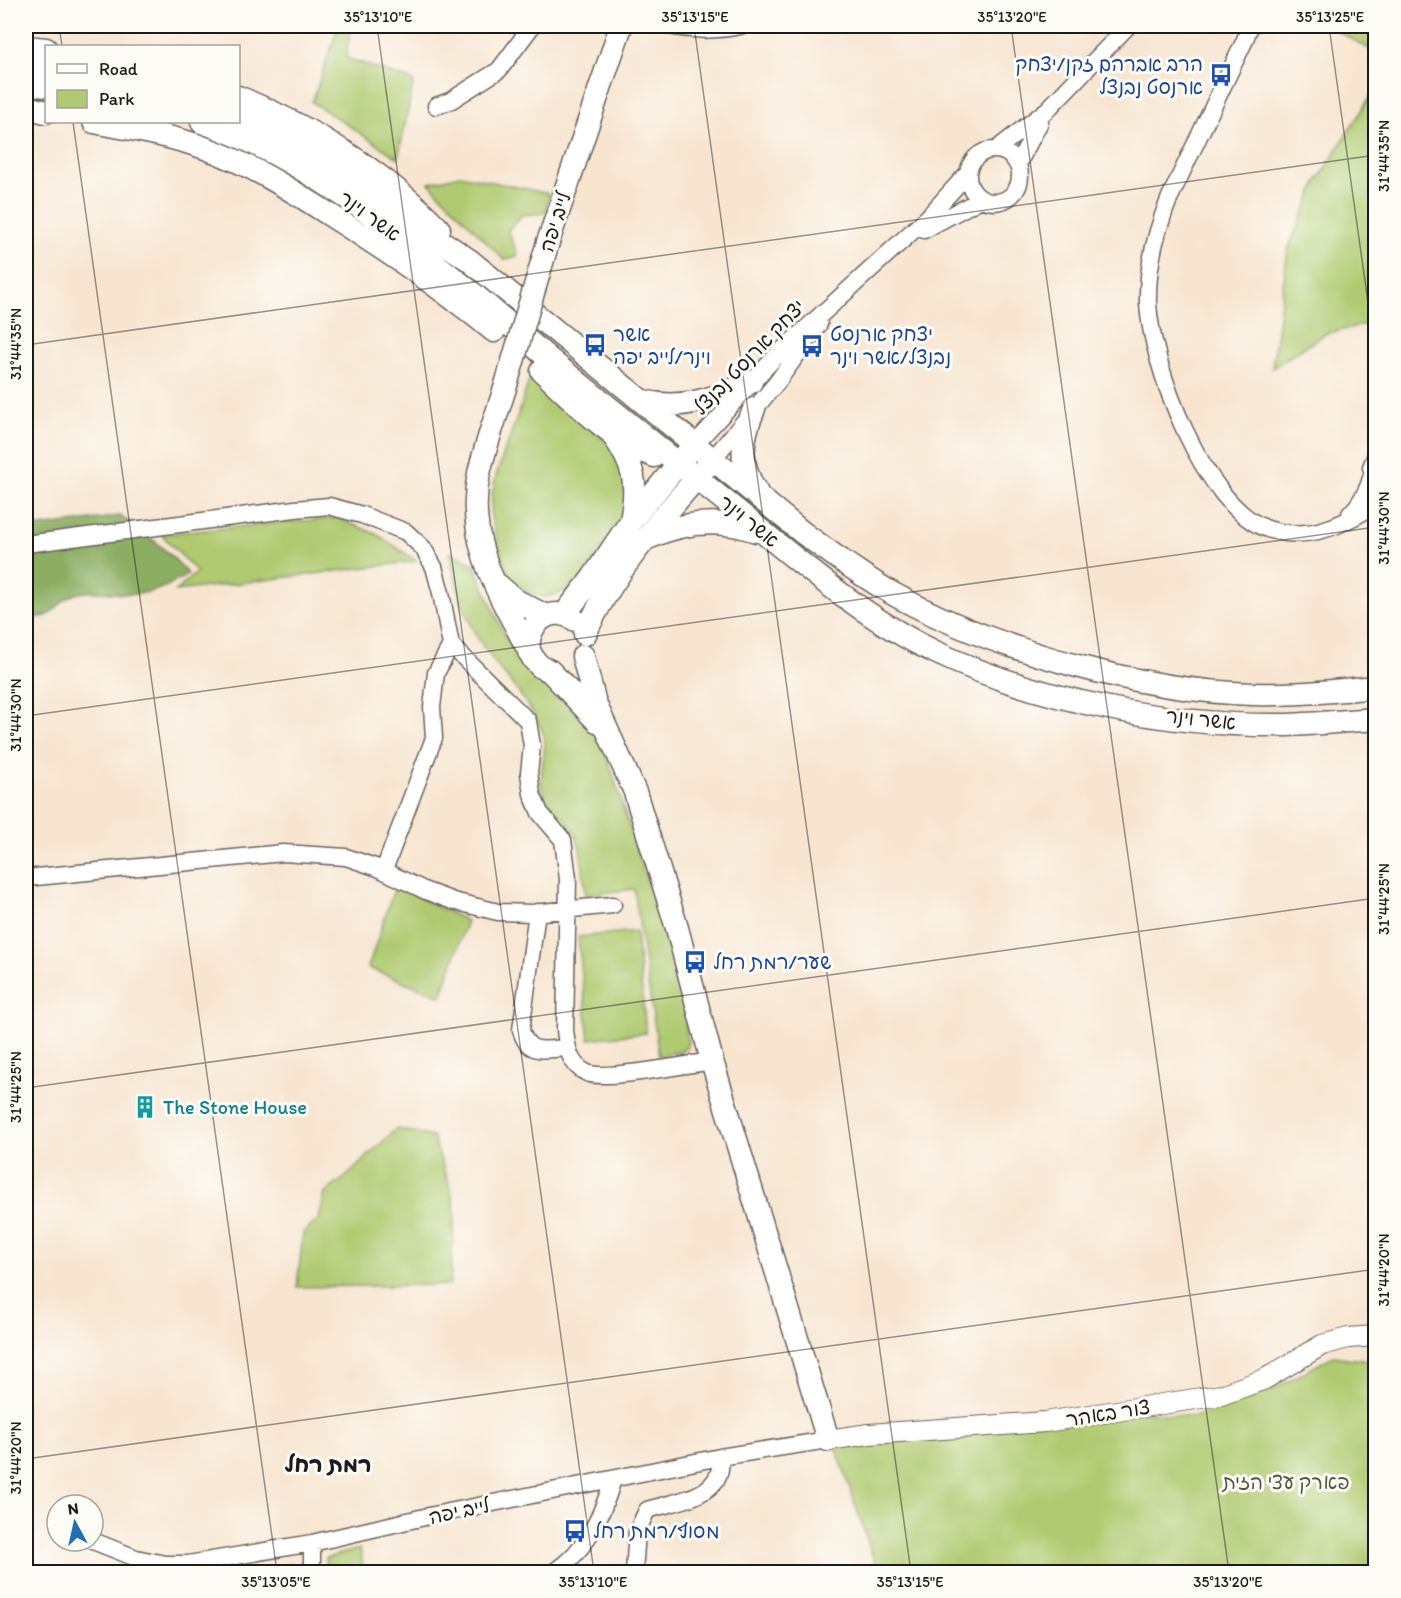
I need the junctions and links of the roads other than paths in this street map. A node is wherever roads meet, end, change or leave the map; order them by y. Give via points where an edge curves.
1 (532, 26) edge
2 (621, 26) edge
3 (670, 26) edge
4 (740, 26) edge
5 (1128, 26) edge
6 (1250, 26) edge
7 (26, 47) edge
8 (45, 49) edge
9 (26, 66) edge
10 (45, 69) edge
11 (26, 83) edge
12 (45, 86) edge
13 (240, 98) edge
14 (436, 106) dead end
15 (26, 107) edge
16 (1047, 110) junction
17 (45, 112) edge
18 (240, 117) edge
19 (99, 123) edge
20 (205, 123) edge
21 (997, 149) junction
22 (1018, 164) junction
23 (968, 173) junction
24 (981, 199) junction
25 (897, 245) junction
26 (469, 260) junction
27 (836, 300) junction
28 (751, 382) junction
29 (640, 401) junction
30 (754, 409) junction
31 (610, 431) junction
32 (694, 445) junction
33 (1376, 455) edge
34 (712, 460) junction
35 (678, 464) junction
36 (696, 478) junction
37 (1374, 479) edge
38 (761, 500) junction
39 (1376, 504) edge
40 (631, 521) junction
41 (1341, 524) junction
42 (765, 534) junction
43 (647, 539) junction
44 (26, 544) edge
45 (491, 578) junction
46 (555, 615) junction
47 (585, 634) junction
48 (451, 645) junction
49 (530, 652) junction
50 (583, 656) junction
51 (550, 671) junction
52 (1376, 687) edge
53 (1376, 719) edge
54 (609, 736) junction
55 (384, 870) junction
56 (26, 878) edge
57 (613, 905) dead end
58 (566, 910) junction
59 (537, 912) junction
60 (567, 1048) junction
61 (712, 1061) junction
62 (1376, 1336) edge
63 (828, 1440) junction
64 (720, 1457) junction
65 (613, 1479) junction
66 (312, 1542) junction
67 (105, 1546) edge
68 (312, 1572) edge
69 (554, 1572) edge
70 (634, 1572) edge

1 - 14 street via 499,70
2 - 45 main road, לייב יפה, bridge via 548,242 479,475 480,542
3 - 4 street via 689,30
5 - 16 street
6 - 41 street via 1159,223 1149,276 1151,330 1156,357 1176,412 1217,485 1238,511 1260,526 1286,533 1322,532
7 - 8 main road
9 - 10 main road
11 - 12 main road
13 - 26 main road via 284,118 362,164 425,214
15 - 17 main road
16 - 21 street
16 - 22 street
18 - 26 main road, אשר וינר via 312,154
19 - 31 main road via 204,148 300,195 446,293
20 - 35 main road, אשר וינר via 281,156 373,218 481,300
21 - 22 street
21 - 23 street via 981,152
22 - 24 street via 1020,182 1012,195 998,202
23 - 24 street via 970,188
23 - 25 street, יצחק ארנסט נבנצל
24 - 25 street, יצחק ארנסט נבנצל
25 - 27 street, יצחק ארנסט נבנצל
26 - 29 main road, אשר וינר
27 - 28 street, יצחק ארנסט נבנצל
27 - 30 street, יצחק ארנסט נבנצל
28 - 29 main road via 693,403 657,405
28 - 32 street, יצחק ארנסט נבנצל
29 - 32 main road, אשר וינר
30 - 34 street, יצחק ארנסט נבנצל
30 - 38 main road via 743,441 743,460
31 - 35 main road via 648,454
31 - 40 main road via 632,468
32 - 34 main road, אשר וינר
32 - 35 main road
33 - 37 street via 1371,467
34 - 36 main road
34 - 38 main road, אשר וינר
35 - 36 main road, אשר וינר
35 - 40 main road
36 - 42 main road, אשר וינר
36 - 43 main road
37 - 41 street
38 - 52 main road, אשר וינר via 841,561 897,596 949,622 1075,665 1177,686 1253,694
39 - 41 street
40 - 46 main road via 592,579
42 - 43 main road via 744,526 708,523 681,525
42 - 53 main road, אשר וינר via 885,624 934,652 1040,691 1136,712 1231,723 1286,725
43 - 47 main road via 601,601
44 - 48 street via 329,506 406,532 423,548 434,567
45 - 46 main road via 515,600
45 - 49 main road, לייב יפה
46 - 47 main road via 577,622
46 - 49 main road via 533,627 529,634
47 - 50 main road
48 - 55 street via 436,673 434,738
48 - 58 street via 528,721 532,794 540,813 563,840 568,879
49 - 51 main road via 541,667
50 - 51 main road via 572,668
50 - 54 main road via 595,704
51 - 54 main road
54 - 61 main road via 635,792
55 - 56 street via 346,857 283,853
55 - 59 street via 453,901 498,912
57 - 58 street
58 - 59 street
58 - 60 street
59 - 60 street via 521,1030 529,1047
60 - 61 street via 581,1070 599,1076
61 - 63 main road
62 - 63 street, צור באהר via 1322,1345 1265,1379 1221,1395 1045,1422
63 - 64 street, לייב יפה
64 - 65 street, לייב יפה
64 - 70 street via 722,1468 715,1484 697,1496 646,1510 637,1532
65 - 66 street, לייב יפה
65 - 69 street via 604,1507 583,1546
66 - 67 street, לייב יפה via 188,1564 136,1558
66 - 68 street

